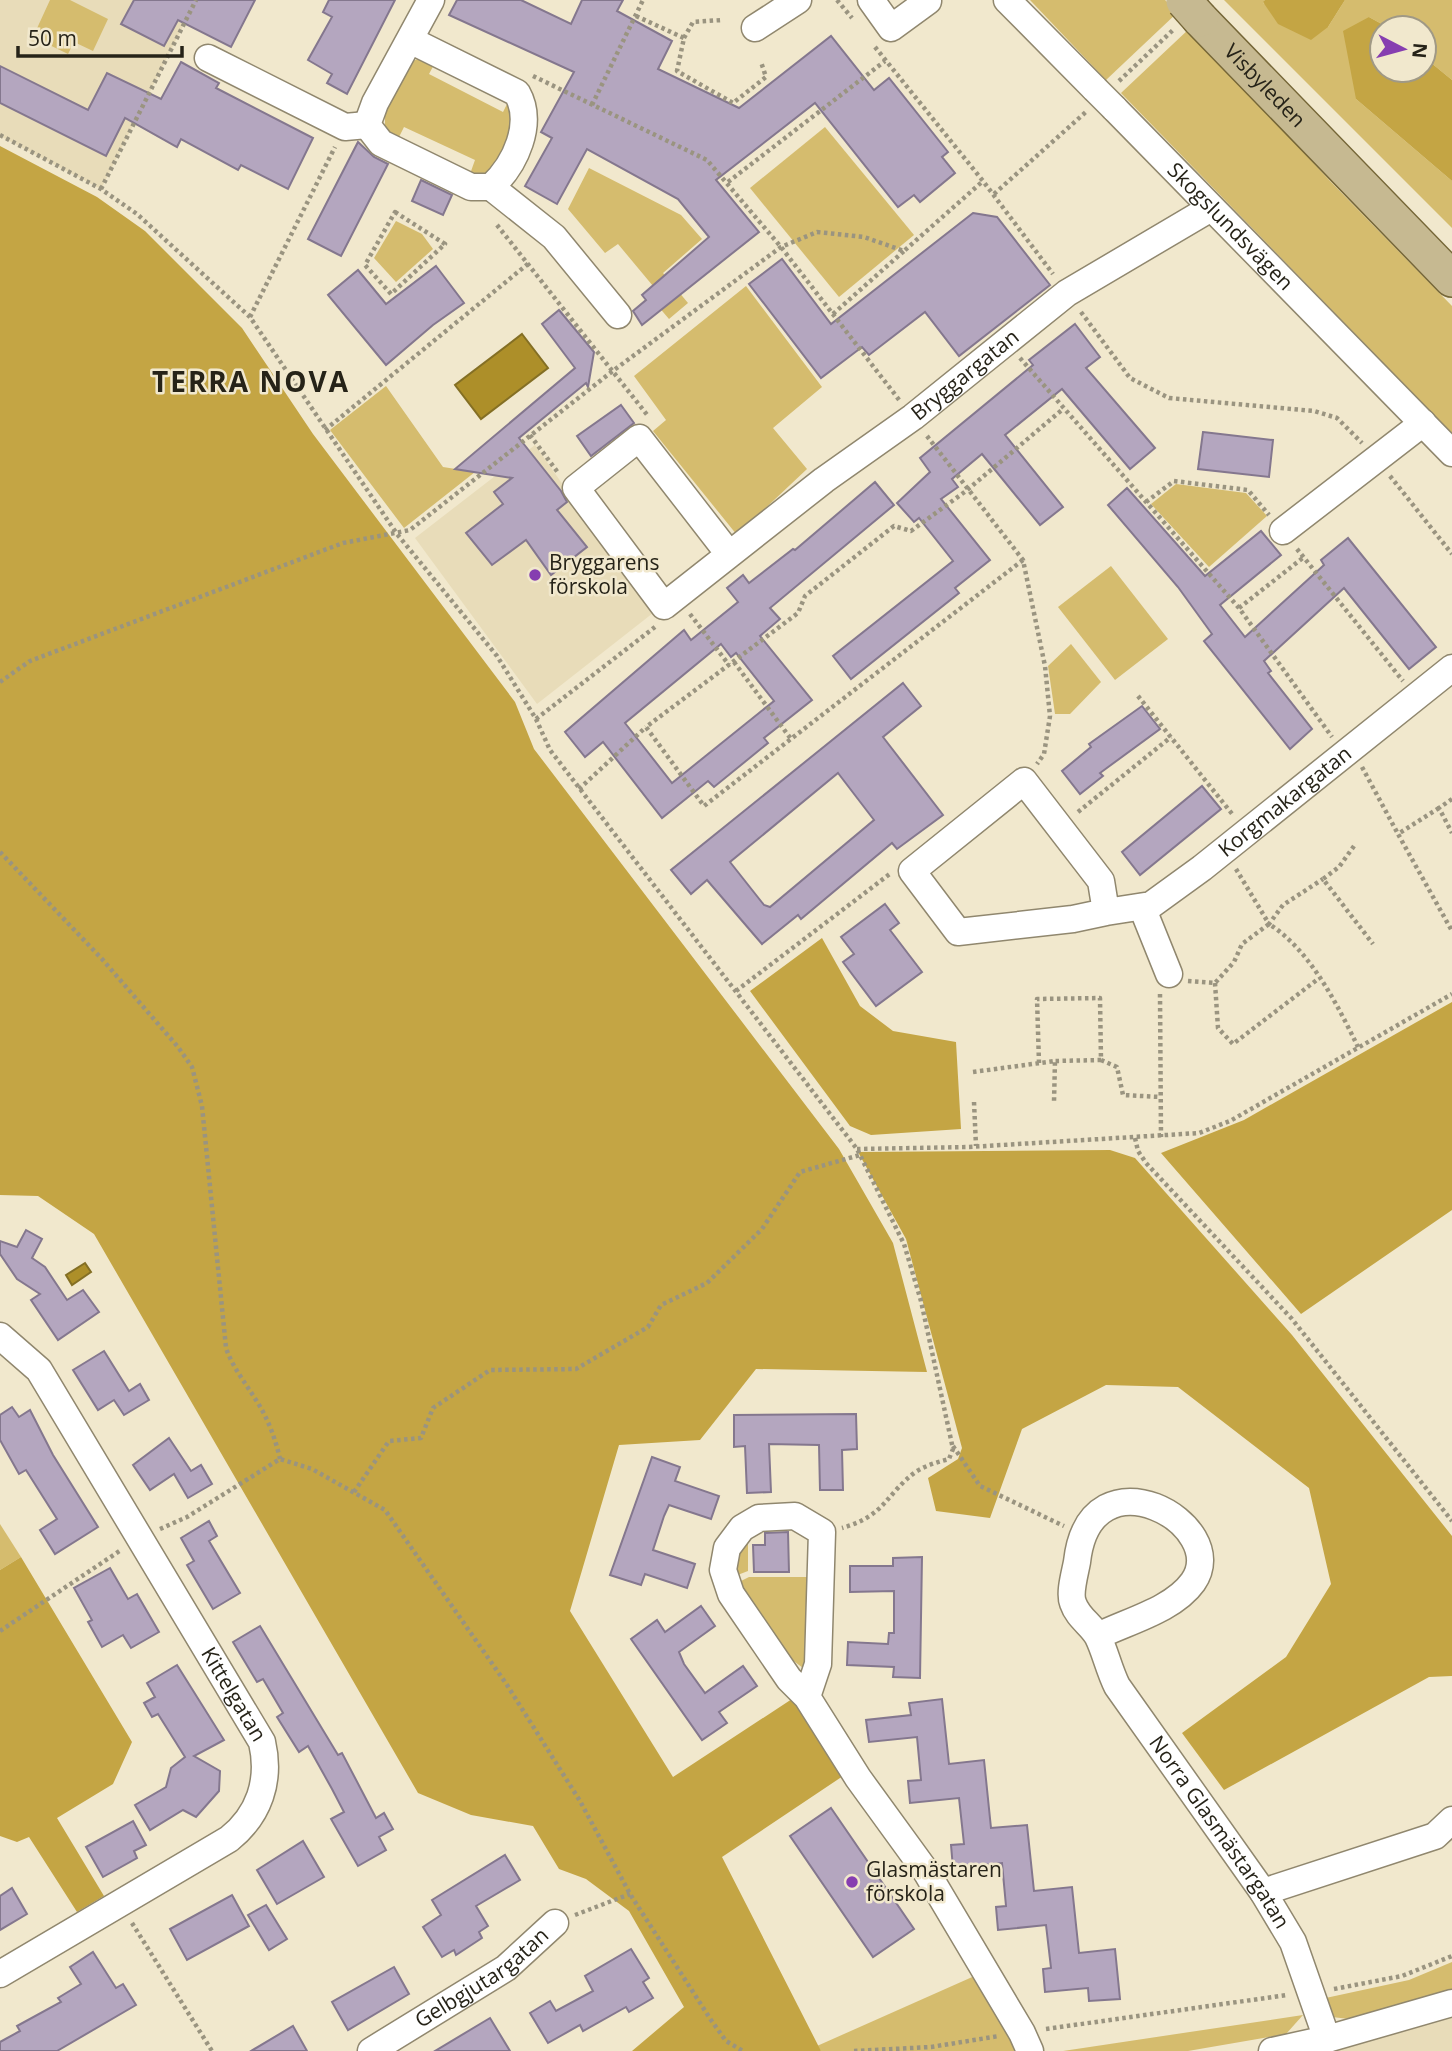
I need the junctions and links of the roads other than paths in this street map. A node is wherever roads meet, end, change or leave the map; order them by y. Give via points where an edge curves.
1 (431, 0) edge
2 (798, 0) edge
3 (871, 0) edge
4 (1007, 0) edge
5 (928, 1) edge
6 (1189, 7) edge
7 (755, 28) dead end
8 (410, 40) junction
9 (208, 58) dead end
10 (356, 126) junction
11 (1348, 168) junction
12 (491, 187) junction
13 (1211, 208) junction
14 (1452, 262) edge
15 (1452, 279) edge
16 (618, 316) dead end
17 (1423, 423) junction
18 (1452, 453) edge
19 (1283, 531) road end
20 (729, 554) junction
21 (1452, 668) edge
22 (1142, 907) junction
23 (1106, 912) junction
24 (1169, 974) road end
25 (0, 1336) edge
26 (1098, 1636) junction
27 (807, 1697) junction
28 (1452, 1820) edge
29 (1263, 1892) junction
30 (555, 1923) road end
31 (0, 1974) edge
32 (1452, 2003) edge
33 (1327, 2039) junction
34 (1026, 2042) edge
35 (371, 2051) edge
36 (1272, 2051) edge

1 - 8 street
2 - 7 street
3 - 5 street via 891,28
4 - 13 street, Skogslundsvägen, bridge
6 - 11 main road, Visbyleden
8 - 10 street via 375,103
8 - 12 street via 517,93 526,123 504,175
9 - 10 street
10 - 12 street via 471,187
11 - 14 main road, Visbyleden
11 - 15 main road, Visbyleden
12 - 16 street via 554,237
13 - 17 street, Skogslundsvägen
13 - 20 street, Bryggargatan via 1067,293 913,417
17 - 18 street, Skogslundsvägen
17 - 19 street
20 - 20 street, Bryggargatan via 639,438 576,488 664,606
21 - 22 street, Korgmakargatan via 1347,763 1151,905
22 - 23 street, Korgmakargatan
22 - 24 street
23 - 23 street, Korgmakargatan via 1101,881 1024,781 912,872 958,932
25 - 31 street, Kittelgatan via 39,1370 262,1742 266,1758 257,1808 247,1825
26 - 26 street, Norra Glasmästargatan via 1083,1623 1072,1601 1082,1535 1093,1517 1107,1506 1143,1502 1179,1520 1195,1539 1200,1560 1195,1579 1180,1598
26 - 29 street, Norra Glasmästargatan via 1117,1686
27 - 27 street via 789,1679 732,1594 723,1570 727,1548 742,1528 759,1518 795,1516 822,1532 818,1664
27 - 34 street via 858,1778 928,1873
28 - 29 street via 1435,1836
29 - 33 street, Norra Glasmästargatan via 1293,1942
30 - 35 street, Gelbgjutargatan via 506,1968
32 - 33 street
33 - 36 street

